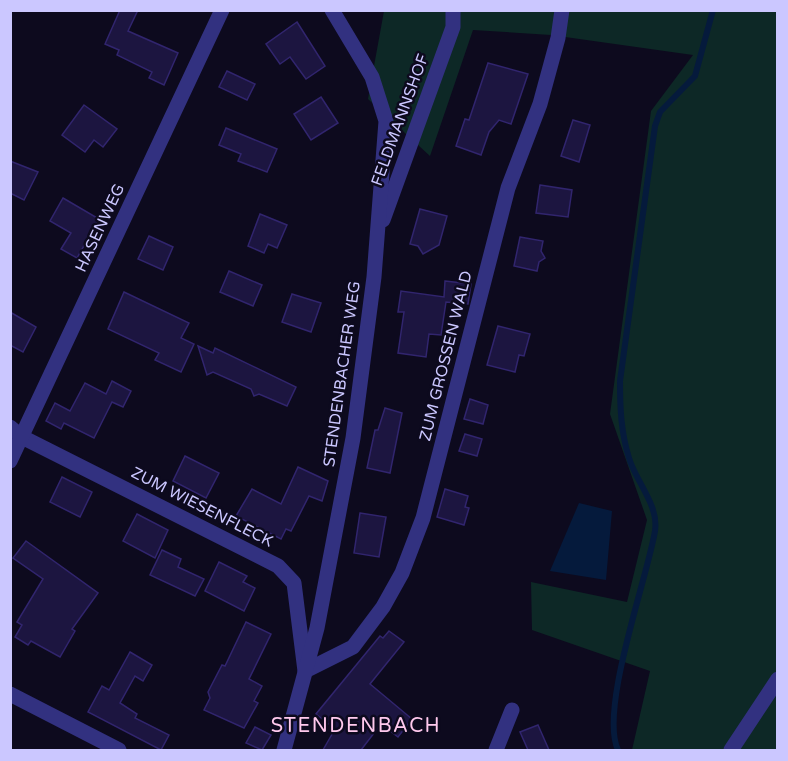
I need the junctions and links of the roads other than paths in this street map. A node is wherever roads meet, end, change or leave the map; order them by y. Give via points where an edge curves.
1 (222, 10) edge
2 (332, 10) edge
3 (453, 10) edge
4 (562, 10) edge
5 (376, 242) junction
6 (16, 432) edge
7 (10, 461) edge
8 (306, 671) junction
9 (777, 679) edge
10 (10, 694) edge
11 (512, 710) dead end
12 (118, 750) edge
13 (284, 750) edge
14 (496, 750) edge
15 (731, 750) edge

1 - 6 street, HASENWEG
2 - 5 street, STENDENBACHER WEG via 372,77 386,121
3 - 5 street, FELDMANNSHOF via 453,27
4 - 8 street, ZUM GROSSEN WALD via 540,104 508,188 423,518 402,573 353,647
5 - 8 street, STENDENBACHER WEG via 353,438
6 - 7 street, HASENWEG
6 - 8 street, ZUM WIESENFLECK via 278,566 294,583
8 - 13 street, STENDENBACHER WEG
9 - 15 street
10 - 12 street
11 - 14 street

